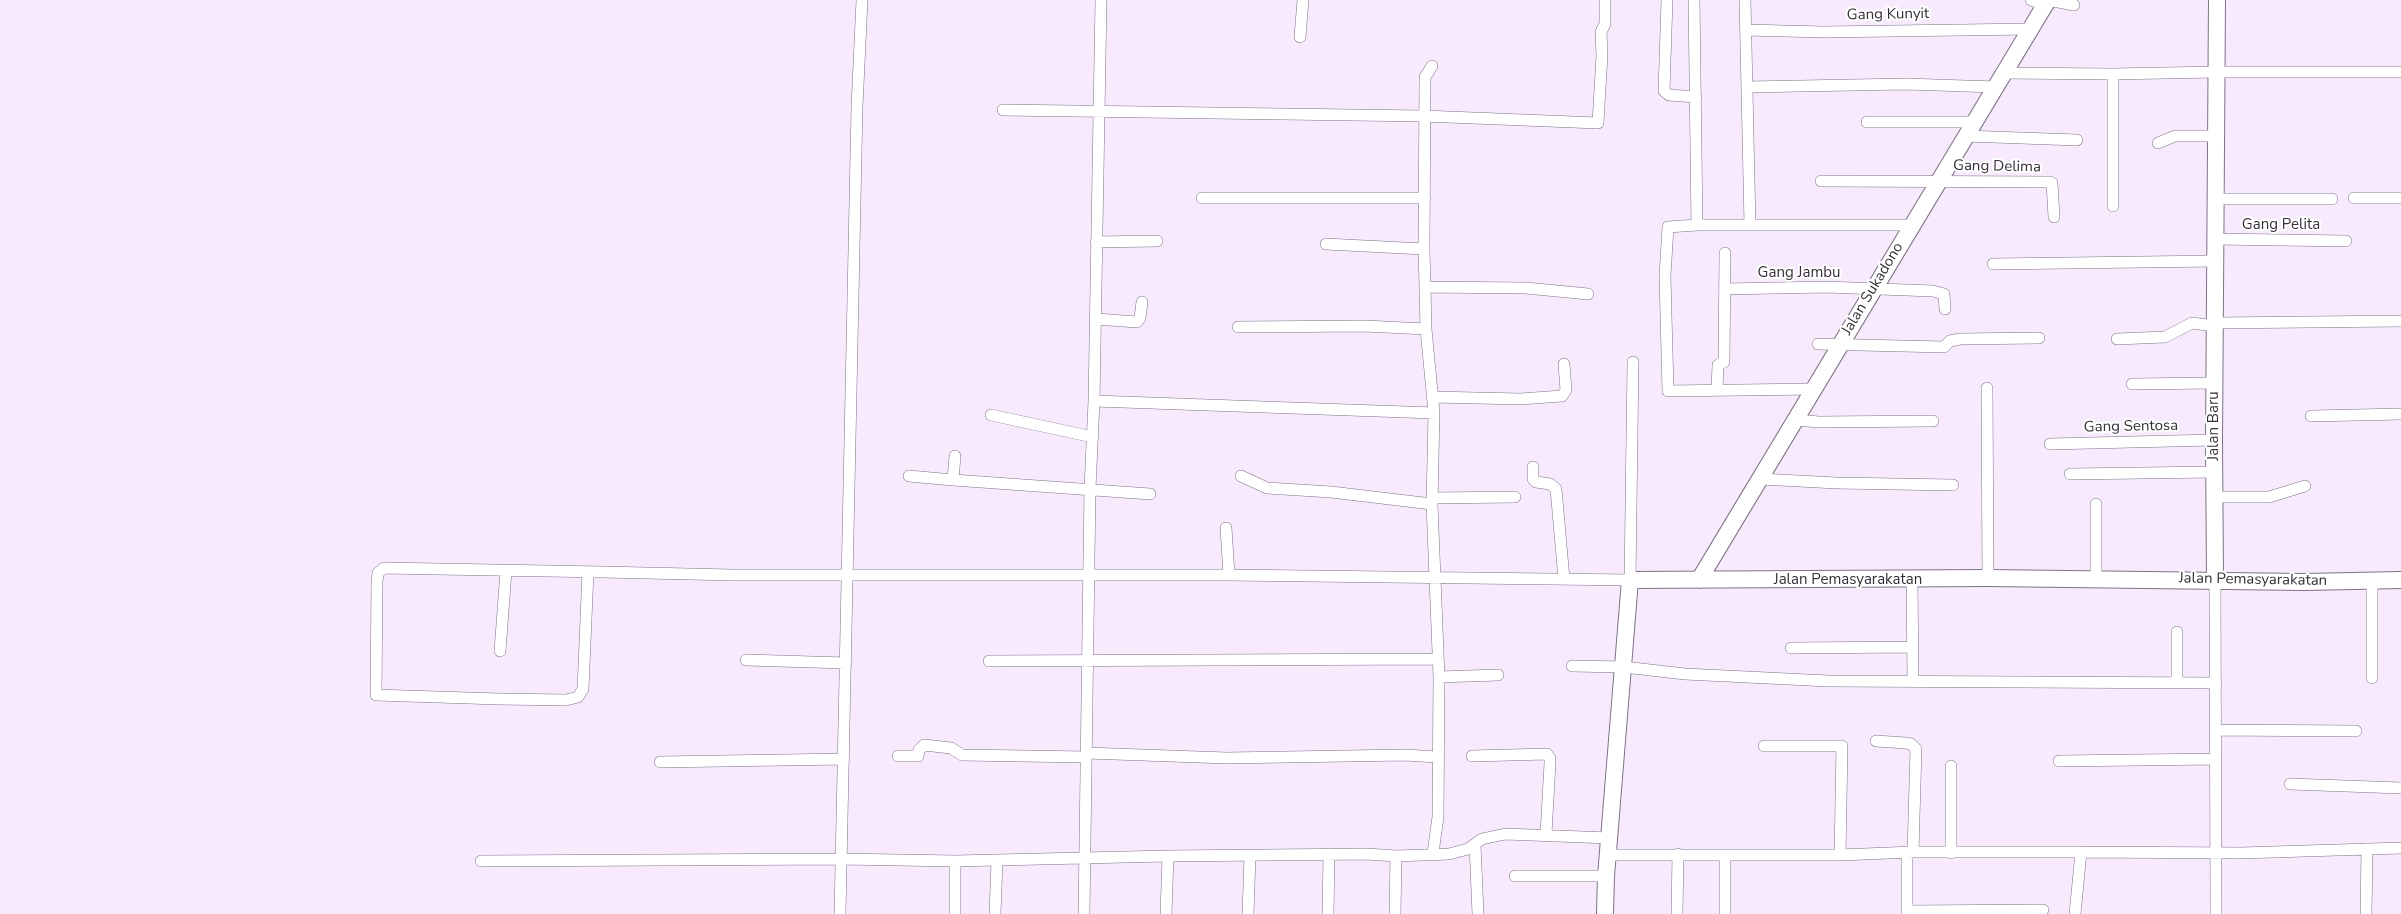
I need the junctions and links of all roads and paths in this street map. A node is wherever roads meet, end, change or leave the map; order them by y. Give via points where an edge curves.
1 (862, 0) edge
2 (1101, 0) edge
3 (1303, 0) edge
4 (1605, 0) edge
5 (1667, 0) edge
6 (1694, 0) edge
7 (1745, 0) edge
8 (2217, 0) edge
9 (2043, 1) edge
10 (2074, 5) dead end
11 (2030, 29) junction
12 (1746, 30) junction
13 (1300, 36) dead end
14 (1432, 66) dead end
15 (2216, 72) junction
16 (2401, 72) edge
17 (2113, 74) junction
18 (1999, 80) junction
19 (1747, 87) junction
20 (1696, 97) junction
21 (1003, 110) dead end
22 (1099, 112) junction
23 (1426, 116) junction
24 (1866, 122) dead end
25 (1974, 122) junction
26 (1965, 136) junction
27 (2217, 136) junction
28 (2077, 140) dead end
29 (2158, 143) dead end
30 (1821, 180) dead end
31 (1938, 181) junction
32 (1202, 198) dead end
33 (1425, 198) junction
34 (2354, 198) dead end
35 (2401, 198) edge
36 (2216, 200) junction
37 (2332, 200) dead end
38 (2113, 206) dead end
39 (2054, 217) dead end
40 (1697, 225) junction
41 (1750, 225) junction
42 (1911, 225) junction
43 (2216, 240) junction
44 (2346, 240) dead end
45 (1157, 241) dead end
46 (1096, 242) junction
47 (1326, 244) dead end
48 (1424, 249) junction
49 (1725, 253) dead end
50 (2216, 261) junction
51 (1993, 264) dead end
52 (1425, 287) junction
53 (1725, 288) junction
54 (1873, 288) junction
55 (1588, 294) dead end
56 (1142, 302) dead end
57 (1945, 309) dead end
58 (1096, 319) junction
59 (2401, 321) edge
60 (2216, 325) junction
61 (1238, 327) dead end
62 (1426, 329) junction
63 (2039, 338) dead end
64 (2117, 339) dead end
65 (1818, 344) dead end
66 (1840, 345) junction
67 (1633, 362) dead end
68 (1564, 364) dead end
69 (2214, 383) junction
70 (2132, 384) dead end
71 (1987, 388) dead end
72 (1813, 389) junction
73 (1718, 390) junction
74 (1433, 397) junction
75 (1094, 401) junction
76 (1434, 413) junction
77 (2401, 414) edge
78 (991, 416) dead end
79 (2311, 416) dead end
80 (1796, 420) junction
81 (1933, 421) dead end
82 (1093, 437) junction
83 (2214, 440) junction
84 (2050, 444) dead end
85 (955, 456) dead end
86 (1533, 467) dead end
87 (2214, 472) junction
88 (2070, 474) dead end
89 (909, 476) dead end
90 (1240, 476) dead end
91 (1760, 479) junction
92 (953, 480) junction
93 (1953, 485) dead end
94 (2304, 486) dead end
95 (1090, 488) junction
96 (1150, 494) dead end
97 (1515, 497) dead end
98 (2214, 497) junction
99 (1432, 501) junction
100 (2096, 504) dead end
101 (1226, 528) dead end
102 (506, 571) junction
103 (588, 572) junction
104 (847, 574) junction
105 (1229, 575) junction
106 (1090, 576) junction
107 (1436, 578) junction
108 (1988, 578) junction
109 (2096, 578) junction
110 (1564, 579) junction
111 (1630, 580) junction
112 (1699, 580) junction
113 (1912, 580) junction
114 (2215, 580) junction
115 (2401, 580) edge
116 (2372, 581) junction
117 (2177, 632) dead end
118 (1912, 647) junction
119 (1791, 648) dead end
120 (500, 650) dead end
121 (1088, 659) junction
122 (746, 660) dead end
123 (1438, 660) junction
124 (989, 661) dead end
125 (846, 663) junction
126 (1572, 666) dead end
127 (1624, 667) junction
128 (1498, 675) dead end
129 (1439, 677) junction
130 (2372, 678) dead end
131 (1913, 680) junction
132 (2177, 683) junction
133 (2216, 683) junction
134 (2216, 730) junction
135 (2356, 730) dead end
136 (1876, 741) dead end
137 (1764, 746) dead end
138 (1086, 755) junction
139 (898, 756) dead end
140 (1437, 756) junction
141 (1472, 756) dead end
142 (844, 759) junction
143 (2215, 759) junction
144 (660, 762) dead end
145 (2059, 762) dead end
146 (1951, 766) dead end
147 (2290, 784) dead end
148 (2401, 788) edge
149 (1546, 834) junction
150 (1609, 838) junction
151 (1475, 844) junction
152 (2401, 848) edge
153 (2367, 849) junction
154 (1910, 852) junction
155 (2082, 852) junction
156 (2216, 852) junction
157 (1434, 853) junction
158 (1951, 853) junction
159 (1329, 854) junction
160 (1678, 854) junction
161 (1725, 854) junction
162 (1608, 855) junction
163 (1840, 855) junction
164 (1168, 856) junction
165 (1250, 856) junction
166 (1396, 856) junction
167 (1085, 858) junction
168 (842, 859) junction
169 (481, 861) dead end
170 (955, 861) junction
171 (997, 861) junction
172 (1515, 876) dead end
173 (1606, 876) junction
174 (2043, 910) dead end
175 (1908, 913) edge
176 (840, 914) edge
177 (954, 914) edge
178 (995, 914) edge
179 (1084, 914) edge
180 (1166, 914) edge
181 (1248, 914) edge
182 (1328, 914) edge
183 (1395, 914) edge
184 (1478, 914) edge
185 (1605, 914) edge
186 (1677, 914) edge
187 (1726, 914) edge
188 (2075, 914) edge
189 (2216, 914) edge
190 (2366, 914) edge

1 - 104 street
2 - 22 street
3 - 13 street
4 - 23 street via 1599,122
5 - 20 street via 1664,91 1669,95
6 - 20 street
7 - 12 street
8 - 15 street, Jalan Baru
9 - 10 street
9 - 11 street, Jalan Sukadono
11 - 12 street, Gang Kunyit
11 - 18 street, Jalan Sukadono
12 - 19 street
14 - 23 street via 1425,77
15 - 16 street
15 - 17 street
15 - 27 street, Jalan Baru
17 - 18 street
17 - 38 street
18 - 19 street
18 - 25 street, Jalan Sukadono
19 - 41 street
20 - 40 street
21 - 22 street
22 - 23 street
22 - 46 street
23 - 33 street
24 - 25 street
25 - 26 street, Jalan Sukadono
26 - 28 street
26 - 31 street, Jalan Sukadono
27 - 29 street via 2175,136
27 - 36 street, Jalan Baru
30 - 31 street
31 - 39 street, Gang Delima via 2051,182
31 - 42 street, Jalan Sukadono
32 - 33 street
33 - 48 street
34 - 35 street
36 - 37 street
36 - 43 street, Jalan Baru
40 - 41 street
40 - 73 street via 1668,227 1665,276 1667,390
41 - 42 street
42 - 54 street, Jalan Sukadono
43 - 44 street, Gang Pelita
43 - 50 street, Jalan Baru
45 - 46 street
46 - 58 street
47 - 48 street
48 - 52 street
49 - 53 street
50 - 51 street
50 - 60 street, Jalan Baru
52 - 55 street via 1526,288
52 - 62 street
53 - 54 street, Gang Jambu
53 - 73 street via 1724,362 1718,365
54 - 57 street, Gang Jambu via 1942,293
54 - 66 street, Jalan Sukadono
56 - 58 street via 1137,322
58 - 75 street
59 - 60 street
60 - 64 street via 2192,323 2164,337
60 - 69 street, Jalan Baru
61 - 62 street
62 - 74 street
63 - 66 street via 1960,339 1950,341 1944,347
65 - 66 street
66 - 72 street, Jalan Sukadono
67 - 111 street
68 - 74 street via 1566,390 1562,396 1520,399
69 - 70 street
69 - 83 street, Jalan Baru
71 - 108 street
72 - 73 street
72 - 80 street, Jalan Sukadono
74 - 76 street
75 - 76 street
75 - 82 street
76 - 99 street
77 - 79 street
78 - 82 street
80 - 81 street
80 - 91 street, Jalan Sukadono
82 - 95 street
83 - 84 street, Gang Sentosa
83 - 87 street, Jalan Baru
85 - 92 street
86 - 110 street via 1536,482 1550,484 1556,489
87 - 88 street
87 - 98 street, Jalan Baru
89 - 92 street
90 - 99 street via 1267,488
91 - 93 street via 1837,484
91 - 112 street, Jalan Sukadono
92 - 95 street
94 - 98 street via 2269,497
95 - 96 street
95 - 106 street
97 - 99 street
98 - 114 street, Jalan Baru
99 - 107 street
100 - 109 street
101 - 105 street
102 - 103 street
102 - 103 street via 381,569 377,582 376,695 509,700 578,697 584,690
102 - 120 street
103 - 104 street
104 - 106 street
104 - 125 street
105 - 106 street
105 - 107 street
106 - 121 street
107 - 110 street
107 - 123 street
108 - 109 street, Jalan Pemasyarakatan
108 - 113 street, Jalan Pemasyarakatan
109 - 114 street, Jalan Pemasyarakatan
110 - 111 street
111 - 112 street, Jalan Pemasyarakatan
111 - 127 street
112 - 113 street, Jalan Pemasyarakatan
113 - 118 street
114 - 116 street, Jalan Pemasyarakatan
114 - 133 street, Jalan Baru
115 - 116 street, Jalan Pemasyarakatan
116 - 130 street
117 - 132 street
118 - 119 street
118 - 131 street
121 - 123 street
121 - 124 street
121 - 138 street
122 - 125 street
123 - 129 street
125 - 142 street
126 - 127 street
127 - 131 street via 1765,679
127 - 150 street
128 - 129 street
129 - 140 street
131 - 132 street
132 - 133 street
133 - 134 street, Jalan Baru
134 - 135 street
134 - 143 street, Jalan Baru
136 - 154 street via 1906,743 1916,749
137 - 163 street via 1842,746
138 - 139 street via 962,754 951,748 924,745 918,756
138 - 140 street via 1227,758
138 - 167 street
140 - 157 street via 1438,818
141 - 149 street via 1547,754 1550,763
142 - 144 street
142 - 168 street
143 - 145 street
143 - 156 street, Jalan Baru
146 - 158 street
147 - 148 street
149 - 150 street
149 - 151 street via 1498,835
150 - 162 street
151 - 157 street via 1449,854
151 - 184 street
152 - 153 street
153 - 156 street
153 - 190 street
154 - 158 street
154 - 163 street
154 - 175 street
155 - 156 street
155 - 158 street
155 - 188 street
156 - 189 street, Jalan Baru
157 - 166 street
159 - 165 street
159 - 166 street
159 - 182 street
160 - 161 street
160 - 162 street
160 - 186 street
161 - 163 street
161 - 187 street
162 - 173 street
164 - 165 street
164 - 167 street
164 - 180 street
165 - 181 street
166 - 183 street
167 - 171 street
167 - 179 street
168 - 169 street
168 - 170 street
168 - 176 street
170 - 171 street
170 - 177 street
171 - 178 street
172 - 173 street
173 - 185 street
174 - 175 street

